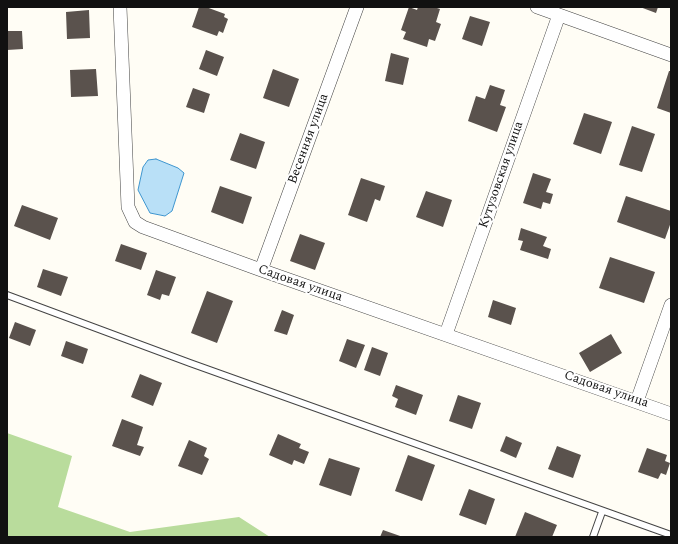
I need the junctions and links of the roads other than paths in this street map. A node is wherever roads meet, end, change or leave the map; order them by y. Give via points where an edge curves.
1 (120, 7) edge
2 (357, 7) edge
3 (539, 7) edge
4 (559, 15) junction
5 (671, 54) edge
6 (261, 270) junction
7 (7, 295) edge
8 (671, 305) edge
9 (446, 334) junction
10 (637, 401) junction
11 (671, 414) edge
12 (602, 512) junction
13 (671, 535) edge
14 (593, 537) edge

1 - 6 street, Садовая улица via 130,215 143,227
2 - 6 street, Весенняя улица
3 - 4 street
4 - 5 street
4 - 9 street, Кутузовская улица
6 - 9 street, Садовая улица
7 - 12 lane
8 - 10 street
9 - 10 street, Садовая улица
10 - 11 street, Садовая улица
12 - 13 lane
12 - 14 lane

